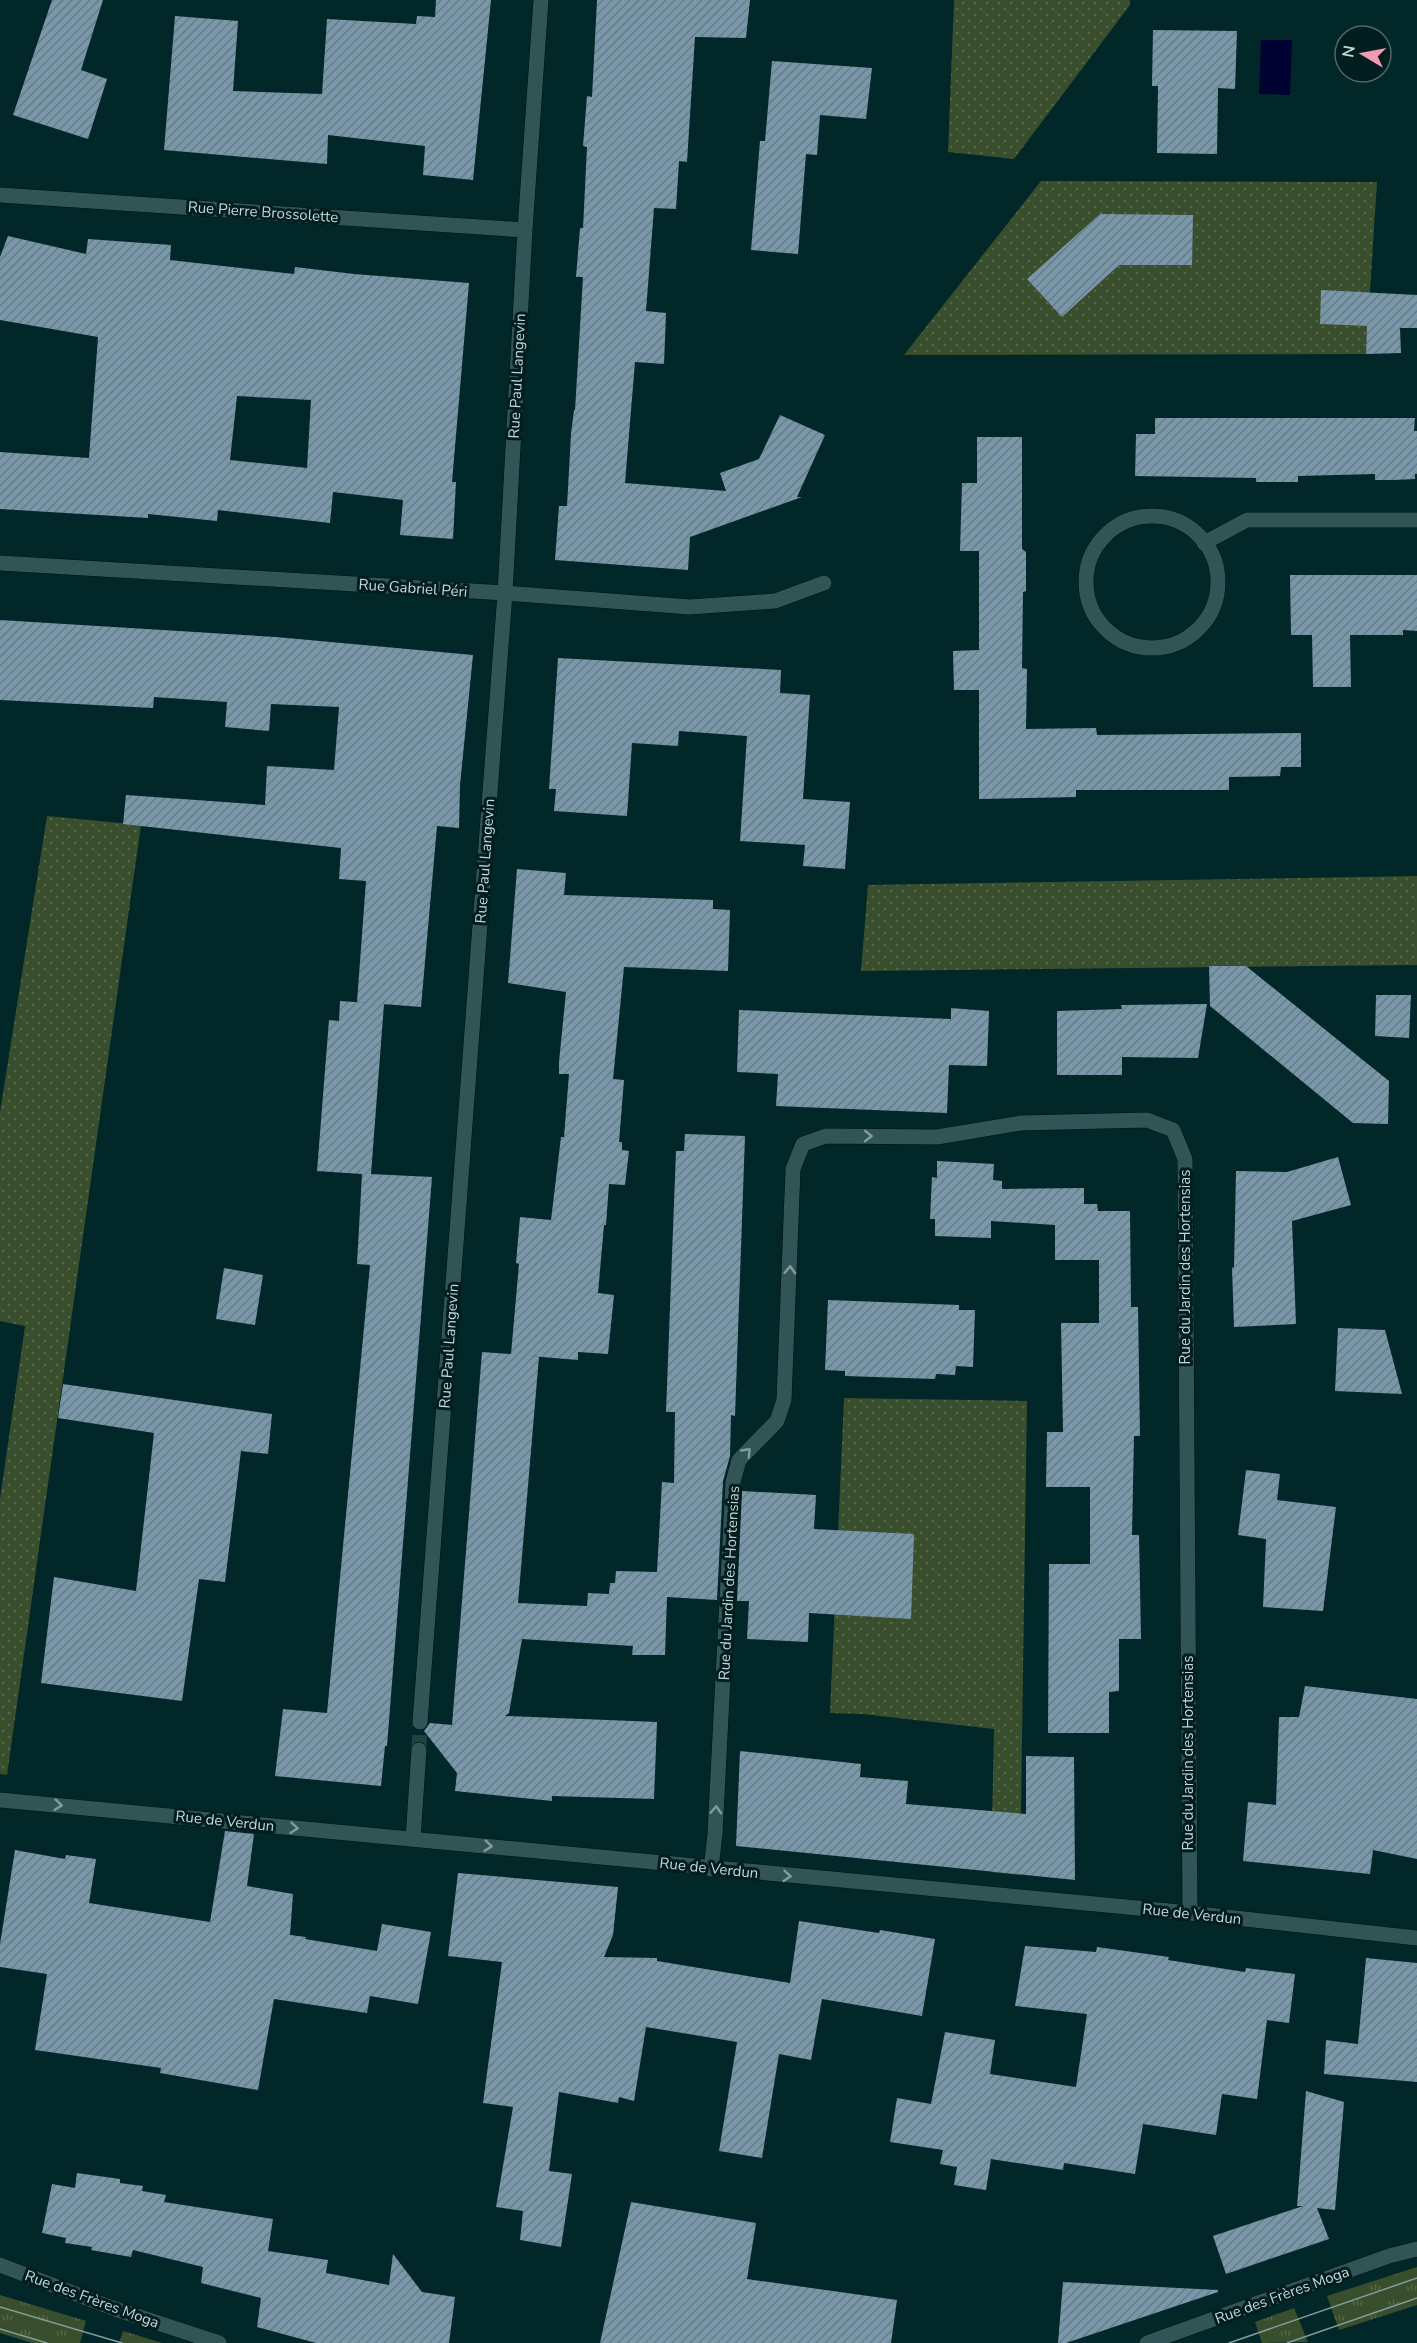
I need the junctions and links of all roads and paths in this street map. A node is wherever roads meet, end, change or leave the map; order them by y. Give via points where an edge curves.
1 (541, 0) edge
2 (0, 195) edge
3 (525, 230) junction
4 (1417, 520) edge
5 (1204, 543) junction
6 (0, 562) edge
7 (824, 583) dead end
8 (505, 594) junction
9 (420, 1722) tunnel mouth
10 (419, 1750) tunnel mouth
11 (0, 1800) edge
12 (413, 1839) junction
13 (711, 1869) junction
14 (1190, 1913) junction
15 (1417, 1938) edge
16 (1417, 2248) edge
17 (0, 2265) edge
18 (219, 2343) edge
19 (1148, 2343) edge

1 - 3 street, Rue Paul Langevin
2 - 3 street, Rue Pierre Brossolette
3 - 8 street, Rue Paul Langevin
4 - 5 street via 1247,520
5 - 5 street via 1179,521 1157,516 1136,518 1116,527 1100,542 1089,561 1088,594 1101,623 1117,638 1136,647 1158,648 1179,643 1197,631 1210,614 1218,593 1217,571 1211,550
6 - 8 street, Rue Gabriel Péri
7 - 8 street, Rue Gabriel Péri via 775,601 690,607
8 - 9 street, Rue Paul Langevin
10 - 12 street
11 -> 12 street, Rue de Verdun
12 -> 13 street, Rue de Verdun
13 -> 14 street, Rue de Verdun
13 -> 14 street, Rue du Jardin des Hortensias via 733,1482 739,1460 777,1421 784,1400 794,1168 802,1144 826,1136 937,1137 1021,1123 1147,1120 1173,1130 1185,1159
14 - 15 street, Rue de Verdun
16 - 19 street, Rue des Frères Moga
17 - 18 street, Rue des Frères Moga

